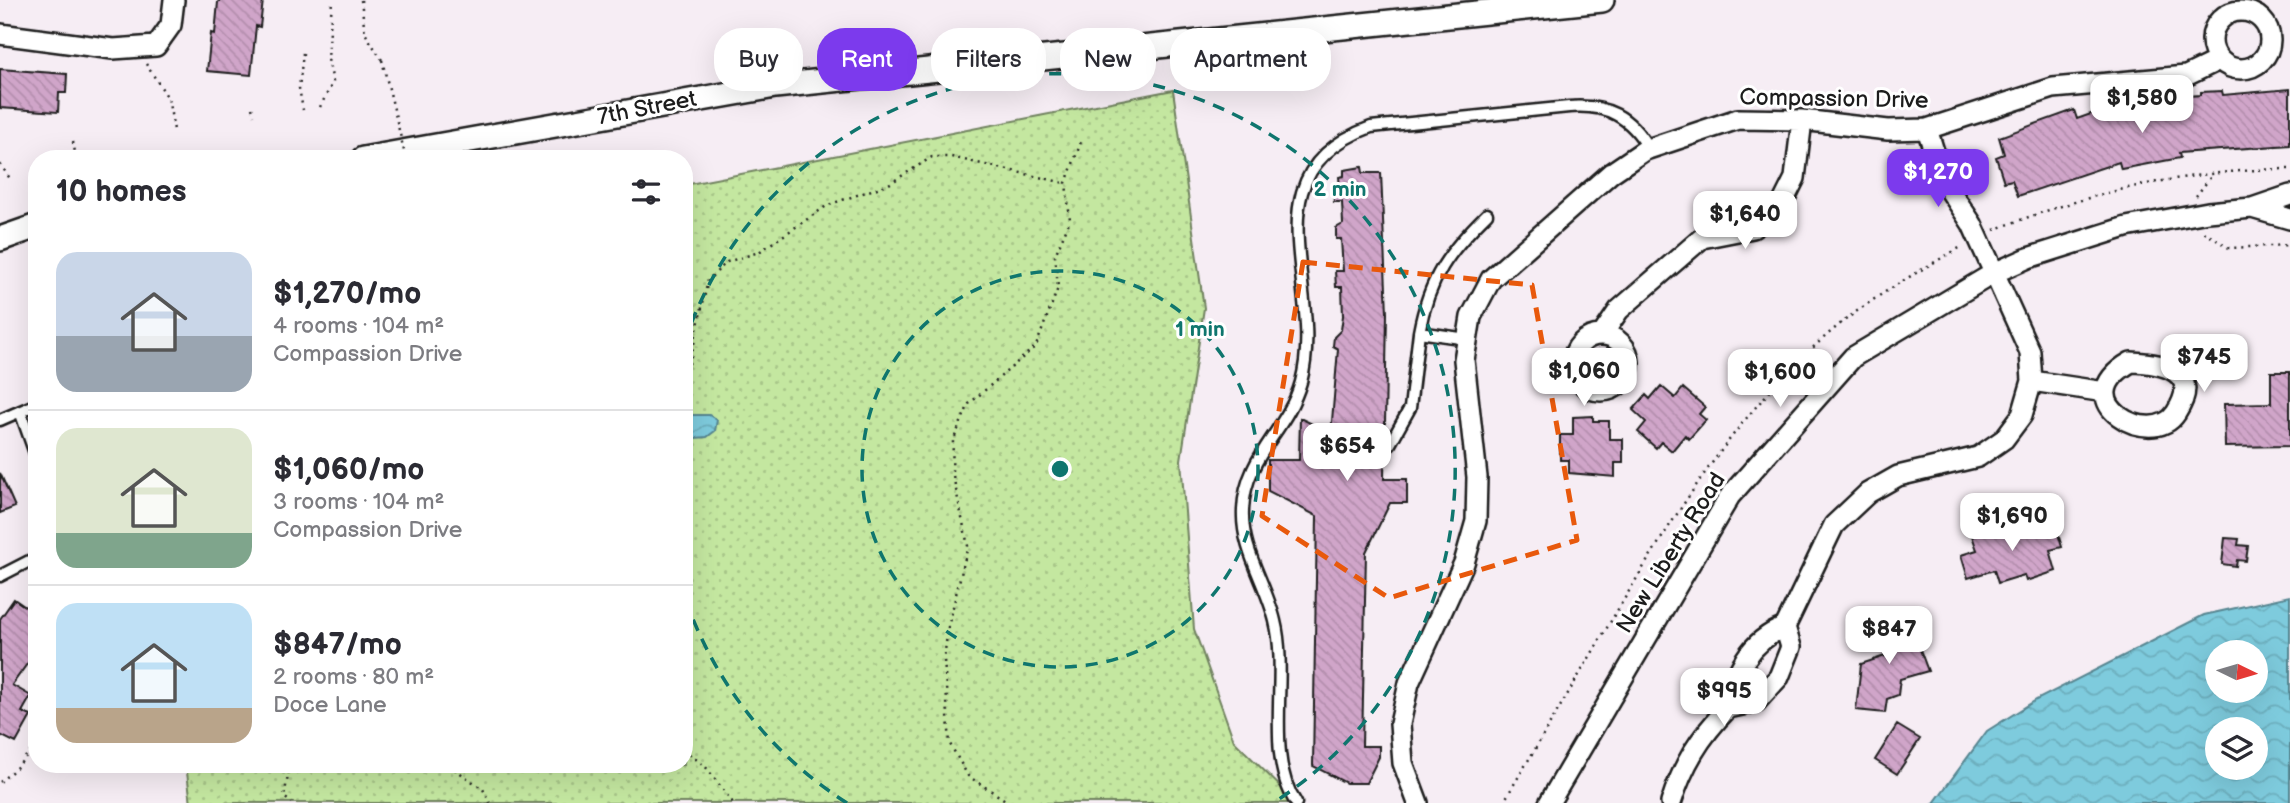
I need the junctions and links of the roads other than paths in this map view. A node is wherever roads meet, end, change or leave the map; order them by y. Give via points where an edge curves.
1 (174, 0) edge
2 (1602, 0) edge
3 (0, 34) edge
4 (2219, 60) dead end
5 (1801, 120) junction
6 (1927, 129) junction
7 (1649, 149) junction
8 (413, 150) edge
9 (2290, 195) edge
10 (2252, 208) junction
11 (1488, 214) dead end
12 (2290, 219) edge
13 (28, 229) edge
14 (0, 239) edge
15 (1994, 273) junction
16 (1419, 332) junction
17 (1602, 335) dead end
18 (1467, 339) junction
19 (2032, 382) junction
20 (2105, 392) dead end
21 (28, 408) edge
22 (20, 411) junction
23 (0, 420) edge
24 (28, 433) edge
25 (1390, 444) dead end
26 (28, 562) edge
27 (0, 576) edge
28 (1785, 627) junction
29 (1728, 708) junction
30 (1296, 803) edge
31 (1418, 803) edge
32 (1549, 803) edge
33 (1671, 803) edge

1 - 3 street via 171,25 156,46 113,49
2 - 8 street, 7th Street via 775,86
4 - 6 street, Compassion Drive via 2186,76 2053,88
5 - 6 street, Compassion Drive via 1888,130
5 - 7 street, Compassion Drive via 1738,119
5 - 17 street via 1795,178 1779,210 1753,228 1702,238 1619,310
6 - 15 street via 1942,180
7 - 18 street, Compassion Drive via 1611,173 1492,279 1471,317
7 - 30 lane via 1622,115 1591,105 1371,127 1350,135 1315,165 1307,178 1299,194 1296,223 1306,323 1304,371 1291,413 1254,462 1244,494 1242,522 1275,621 1281,665 1283,770
9 - 10 street, New Liberty Road
10 - 12 street, New Liberty Road
10 - 15 street, New Liberty Road via 2198,213 2126,228 2060,246
11 - 16 lane via 1452,248 1425,300
13 - 14 street
15 - 19 street via 2030,352
15 - 32 street, New Liberty Road via 1853,357 1730,496
16 - 18 lane
16 - 25 lane via 1410,408
18 - 31 street, Compassion Drive via 1464,360 1478,477 1476,521 1464,563 1409,683 1400,724 1403,763
19 - 20 street
19 - 28 street via 2022,415 2004,439 1978,457 1898,476 1868,493 1840,520
21 - 22 lane
22 - 23 lane
22 - 24 lane
26 - 27 lane
28 - 29 street via 1767,634 1747,654 1733,682
28 - 29 street via 1791,647 1779,677 1756,702
29 - 33 street via 1701,736 1680,773

